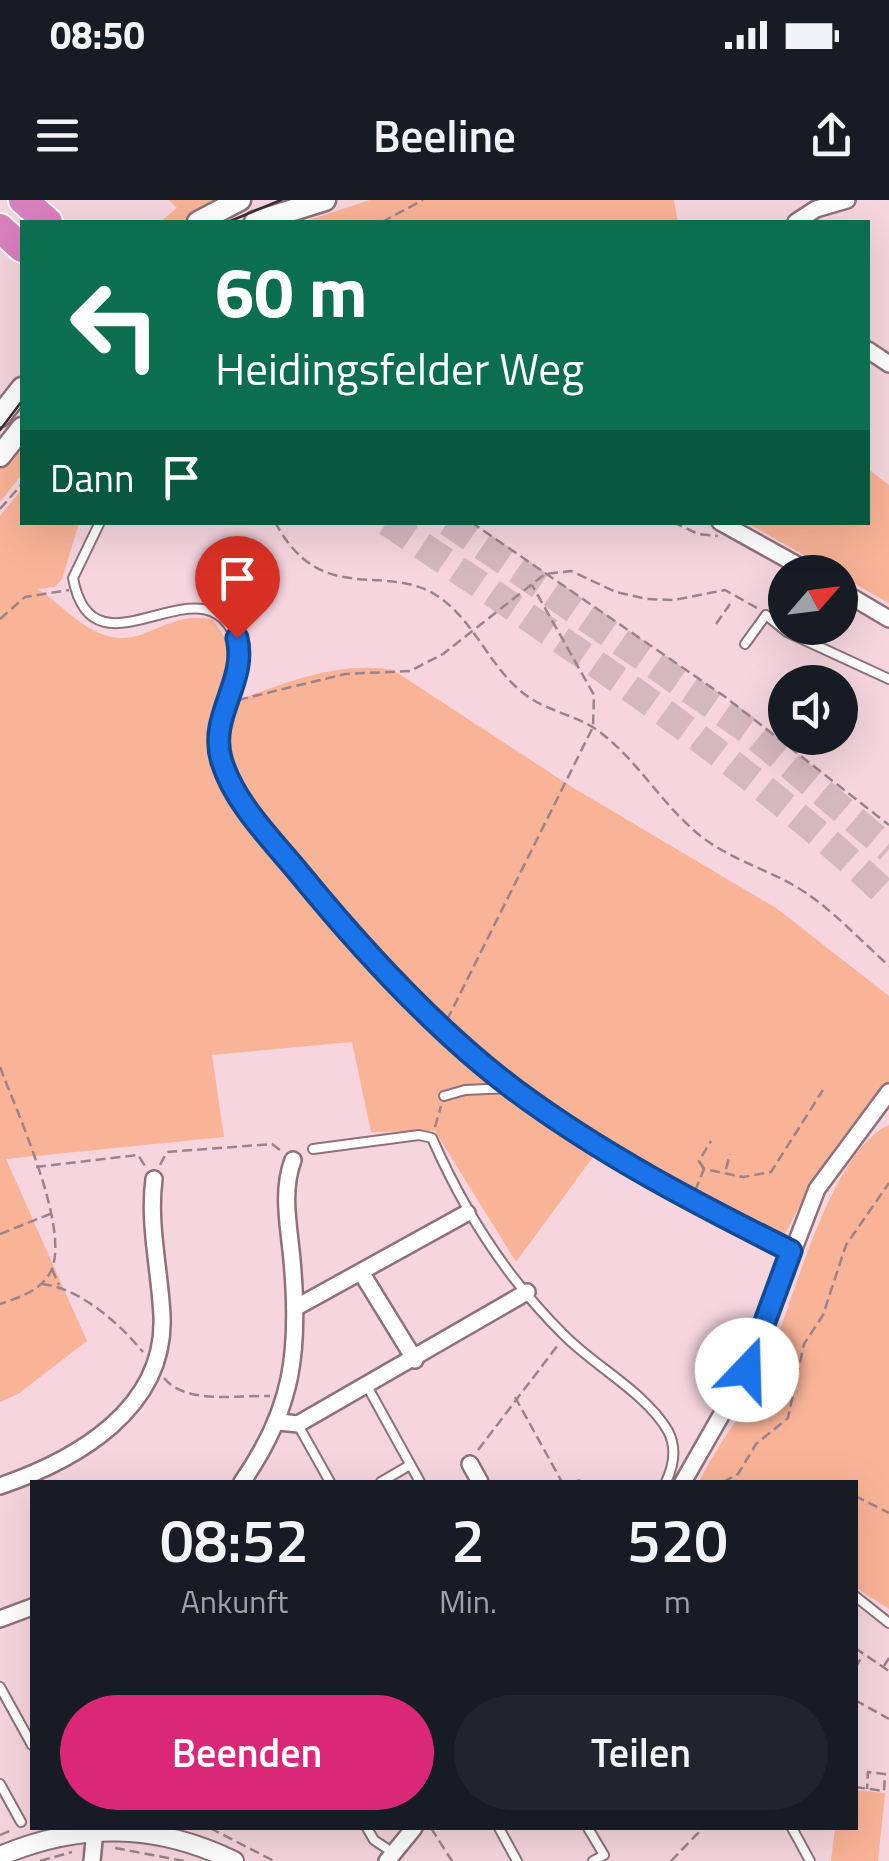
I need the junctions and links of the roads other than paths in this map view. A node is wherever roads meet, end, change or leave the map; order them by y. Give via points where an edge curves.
1 (23, 200) edge
2 (240, 200) edge
3 (325, 200) edge
4 (847, 200) edge
5 (46, 220) edge
6 (202, 220) edge
7 (261, 220) edge
8 (799, 220) edge
9 (0, 228) edge
10 (20, 246) edge
11 (20, 391) edge
12 (0, 416) edge
13 (20, 431) edge
14 (0, 456) edge
15 (98, 525) edge
16 (726, 525) edge
17 (780, 555) edge
18 (858, 600) edge
19 (889, 618) edge
20 (745, 644) dead end
21 (889, 679) edge
22 (512, 1088) junction
23 (889, 1092) edge
24 (444, 1096) road end
25 (313, 1149) dead end
26 (293, 1160) dead end
27 (154, 1179) dead end
28 (467, 1213) junction
29 (791, 1251) junction
30 (360, 1272) junction
31 (526, 1292) junction
32 (295, 1308) junction
33 (414, 1360) junction
34 (367, 1386) junction
35 (279, 1422) junction
36 (298, 1424) junction
37 (470, 1464) road end
38 (410, 1465) junction
39 (243, 1480) edge
40 (329, 1480) edge
41 (384, 1480) edge
42 (419, 1480) edge
43 (479, 1480) edge
44 (667, 1480) edge
45 (684, 1480) edge
46 (0, 1486) edge
47 (858, 1598) edge
48 (30, 1608) edge
49 (0, 1619) edge
50 (889, 1623) edge
51 (0, 1687) edge
52 (30, 1741) edge
53 (0, 1784) edge
54 (21, 1822) dead end
55 (128, 1830) edge
56 (145, 1830) edge
57 (369, 1830) edge
58 (412, 1830) edge
59 (500, 1830) edge
60 (589, 1830) edge
61 (793, 1830) edge
62 (176, 1832) edge
63 (93, 1846) edge
64 (0, 1856) edge
65 (390, 1857) edge
66 (234, 1861) edge
67 (518, 1861) edge
68 (594, 1861) edge
69 (810, 1861) edge

1 - 5 highway
2 - 6 main road
3 - 7 main road
4 - 8 street
9 - 10 highway
11 - 12 main road
13 - 14 main road
15 - 22 lane via 79,558 75,590 86,612 123,627 175,608 219,617 240,653 216,742 243,802 327,907
16 - 17 street
18 - 19 street
20 - 21 lane via 766,615 787,632
22 - 24 lane
22 - 29 lane via 690,1201
23 - 29 street via 817,1190
25 - 28 lane via 432,1138
26 - 32 street via 285,1182
27 - 46 street via 161,1343 142,1390 98,1437 54,1466
28 - 30 street
28 - 31 lane
29 - 45 street via 747,1370
30 - 32 street
30 - 33 street
31 - 33 street
31 - 44 lane via 565,1336 661,1420 675,1454
32 - 35 street
33 - 34 street
34 - 36 street
34 - 38 lane
35 - 36 street
35 - 39 street
36 - 40 lane
37 - 43 street
38 - 41 lane
38 - 42 lane
47 - 50 lane
48 - 49 street
51 - 52 lane
53 - 54 lane
55 - 63 street
56 - 62 street
57 - 65 lane
58 - 65 street
59 - 67 lane
60 - 68 lane via 604,1855
61 - 69 lane
62 - 66 street
63 - 64 street via 29,1844

